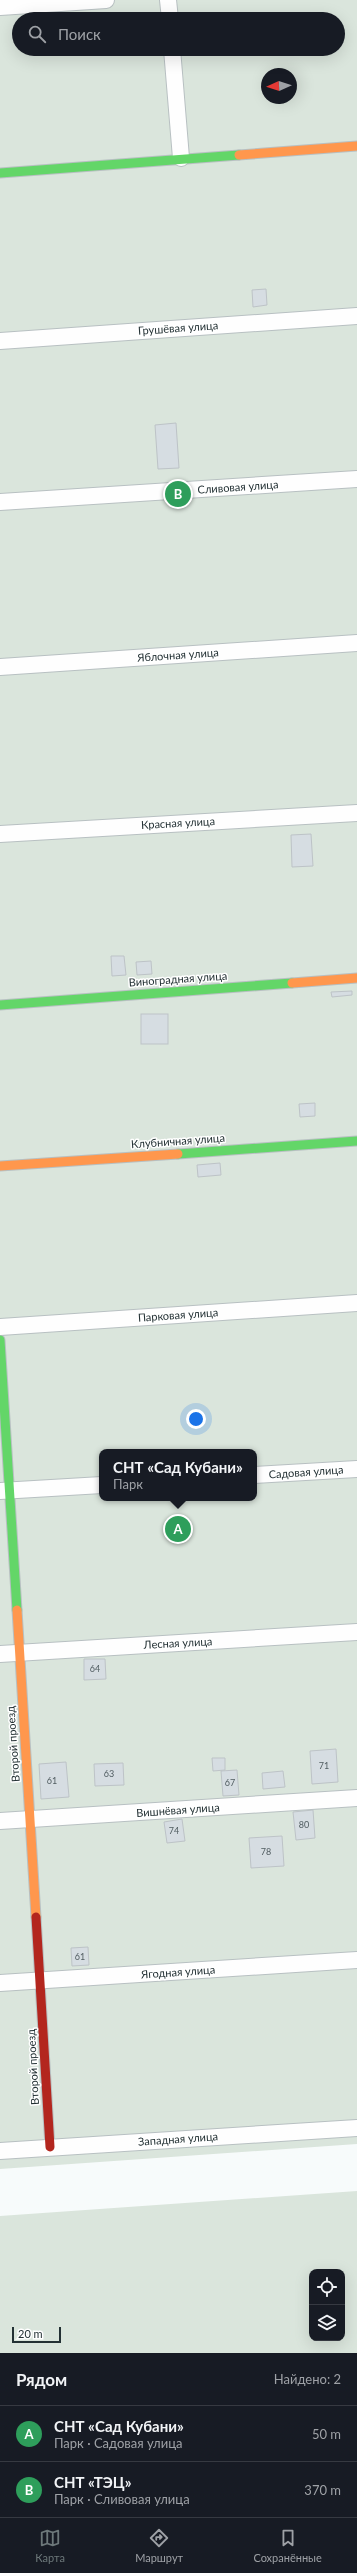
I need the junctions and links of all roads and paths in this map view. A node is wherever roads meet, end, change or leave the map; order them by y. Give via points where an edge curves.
1 (106, 0) edge
2 (168, 0) edge
3 (0, 7) edge
4 (169, 12) edge
5 (173, 56) edge
6 (357, 146) edge
7 (181, 158) junction
8 (0, 173) edge
9 (357, 316) edge
10 (0, 341) edge
11 (357, 479) edge
12 (0, 502) edge
13 (357, 643) edge
14 (0, 667) edge
15 (357, 813) edge
16 (0, 834) edge
17 (357, 978) edge
18 (0, 1004) edge
19 (357, 1141) edge
20 (0, 1166) edge
21 (357, 1303) edge
22 (0, 1327) edge
23 (0, 1340) edge
24 (357, 1468) edge
25 (257, 1475) edge
26 (99, 1485) edge
27 (4, 1491) edge
28 (357, 1632) edge
29 (19, 1653) junction
30 (0, 1654) edge
31 (357, 1798) edge
32 (30, 1819) junction
33 (0, 1821) edge
34 (357, 1960) edge
35 (41, 1981) junction
36 (0, 1983) edge
37 (357, 2128) edge
38 (50, 2147) junction
39 (0, 2151) edge

1 - 3 street
2 - 4 street
5 - 7 street
6 - 7 street
7 - 8 street
9 - 10 street, Грушёвая улица
11 - 12 street, Сливовая улица
13 - 14 street, Яблочная улица
15 - 16 street, Красная улица
17 - 18 street, Виноградная улица
19 - 20 street, Клубничная улица
21 - 22 street, Парковая улица
23 - 27 street, Второй проезд
24 - 25 street, Садовая улица
26 - 27 street
27 - 29 street, Второй проезд
28 - 29 street, Лесная улица
29 - 30 street, Лесная улица
29 - 32 street, Второй проезд
31 - 32 street, Вишнёвая улица
32 - 33 street, Вишнёвая улица
32 - 35 street, Второй проезд
34 - 35 street, Ягодная улица
35 - 36 street, Ягодная улица
35 - 38 street, Второй проезд
37 - 38 street, Западная улица
38 - 39 street, Западная улица

